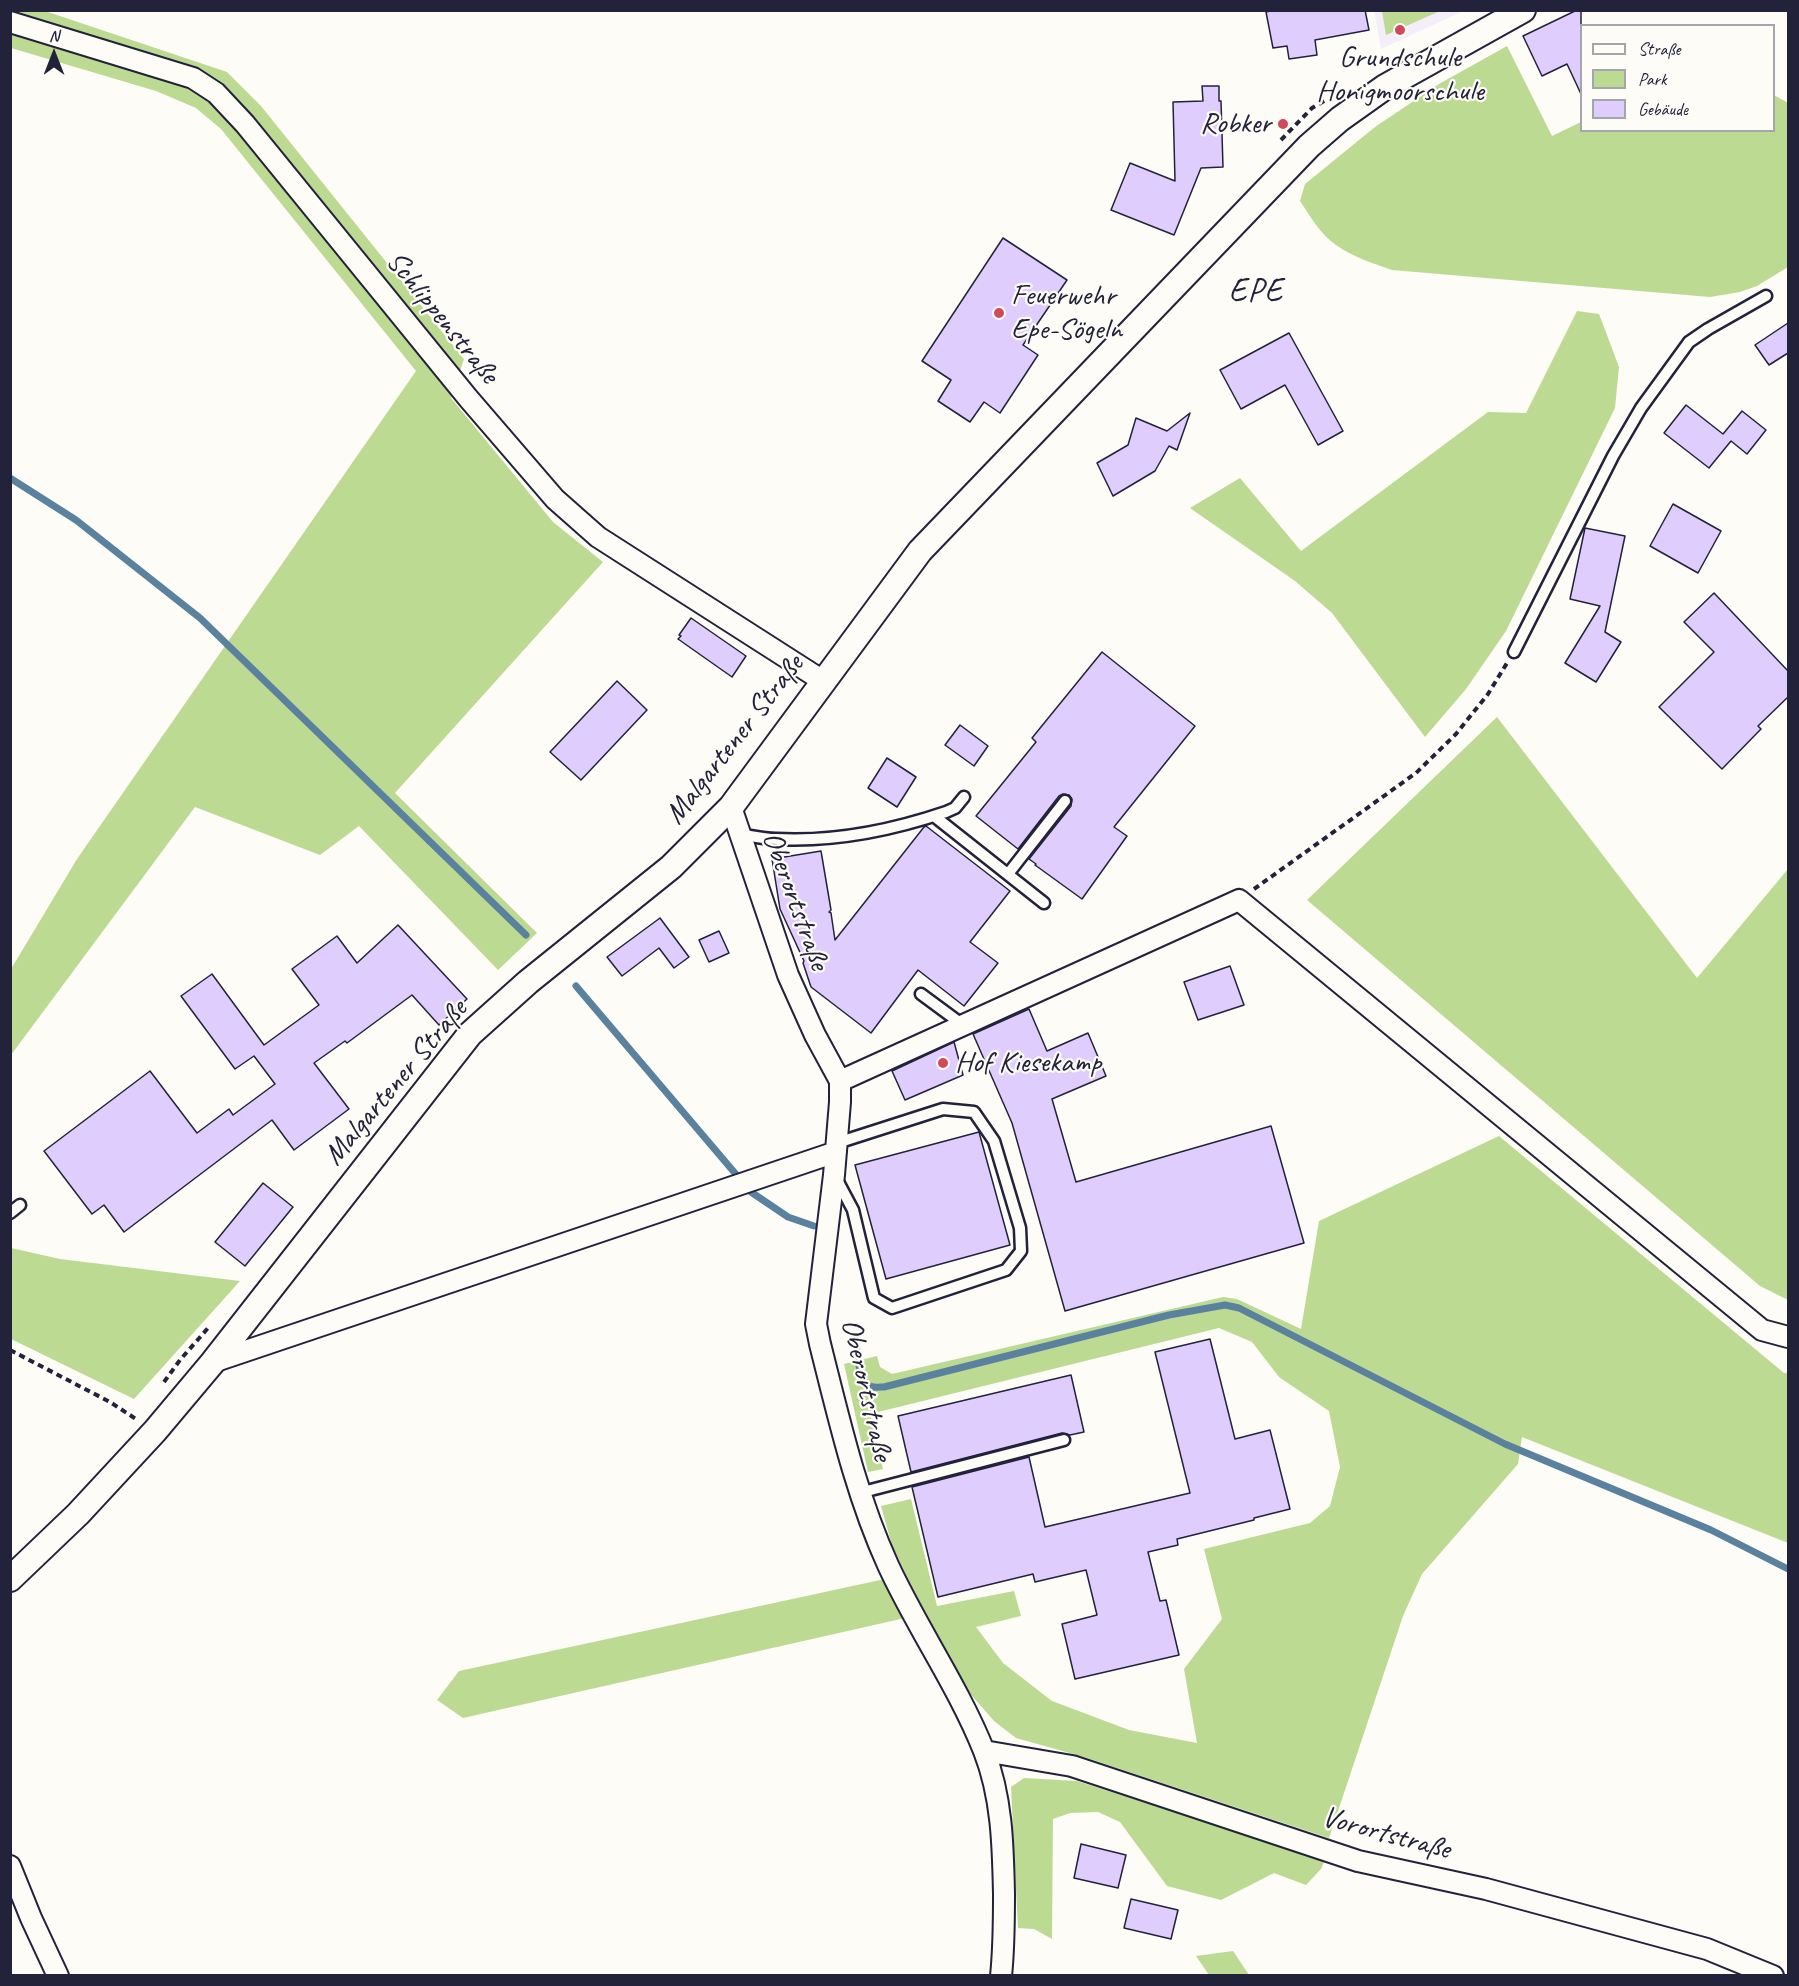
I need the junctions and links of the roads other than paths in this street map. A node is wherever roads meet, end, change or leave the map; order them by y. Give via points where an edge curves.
1 (1523, 10) edge
2 (10, 22) edge
3 (1766, 296) dead end
4 (1514, 652) road end
5 (823, 681) junction
6 (964, 797) dead end
7 (1065, 801) dead end
8 (731, 807) junction
9 (934, 816) junction
10 (740, 834) junction
11 (1008, 874) junction
12 (1044, 903) dead end
13 (921, 994) dead end
14 (963, 1025) junction
15 (840, 1081) junction
16 (837, 1148) junction
17 (834, 1175) junction
18 (20, 1205) dead end
19 (10, 1214) edge
20 (1788, 1337) edge
21 (213, 1362) junction
22 (1064, 1440) dead end
23 (859, 1493) junction
24 (10, 1579) edge
25 (984, 1751) junction
26 (10, 1866) edge
27 (58, 1976) edge
28 (1001, 1976) edge
29 (1773, 1976) edge

1 - 5 street, Malgartener Straße via 1385,87 1340,118 1309,146 920,551
2 - 5 street, Schlippenstraße via 193,78 216,93 555,499 598,537
3 - 4 lane via 1689,342 1641,408
5 - 8 street, Malgartener Straße
6 - 9 lane via 955,808
7 - 11 lane
8 - 10 street, Oberortstraße
8 - 21 street, Malgartener Straße via 671,867 470,1034
9 - 10 lane via 818,839
9 - 11 lane
10 - 15 street, Oberortstraße via 788,975
11 - 12 lane
13 - 14 lane
14 - 15 street
14 - 20 street via 1239,900 1762,1330
15 - 16 street, Oberortstraße
16 - 17 street, Oberortstraße
16 - 17 lane via 943,1109 974,1112 994,1141 1020,1228 1021,1251 1006,1270 892,1308 874,1298 853,1210
16 - 21 street via 734,1188
17 - 23 street, Oberortstraße via 816,1324
18 - 19 lane
21 - 24 street, Malgartener Straße via 78,1514
22 - 23 lane
23 - 25 street, Oberortstraße via 888,1566
25 - 28 street, Oberortstraße via 998,1798 1003,1839
25 - 29 street, Vorortstraße via 1072,1766 1358,1861 1486,1889 1707,1949
26 - 27 street

